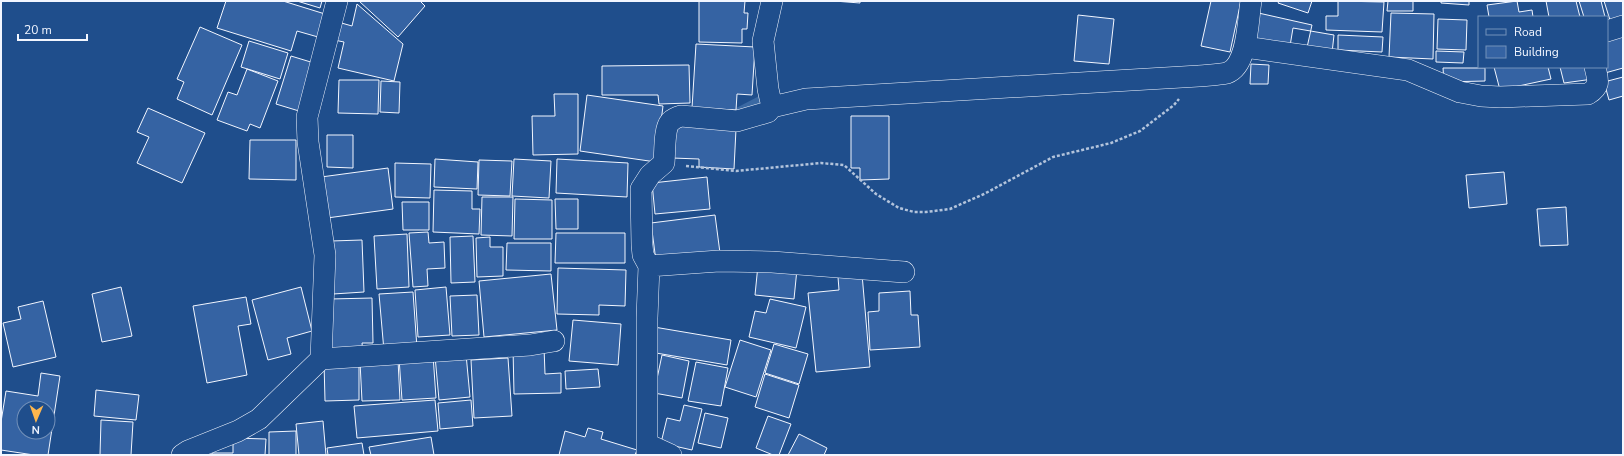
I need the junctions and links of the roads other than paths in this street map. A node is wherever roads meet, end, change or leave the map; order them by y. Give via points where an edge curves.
1 (337, 1) edge
2 (772, 1) edge
3 (1251, 1) edge
4 (1623, 26) edge
5 (1608, 31) edge
6 (1245, 47) junction
7 (1595, 68) edge
8 (770, 100) junction
9 (649, 266) junction
10 (904, 272) dead end
11 (554, 341) dead end
12 (321, 359) junction
13 (647, 450) edge
14 (182, 455) edge
15 (671, 455) edge

1 - 12 street via 307,117 308,142 326,254
2 - 8 street via 763,40
3 - 6 street
4 - 5 street
6 - 7 street via 1408,70 1460,92 1500,98 1588,94 1597,86
6 - 8 street via 1234,69 1227,73
8 - 9 street via 768,112 737,121 681,116 670,122 666,128 664,163 650,175 641,189 643,255
9 - 10 street via 719,261 772,262
9 - 13 street
11 - 12 street via 530,345
12 - 14 street via 259,419
13 - 15 street

